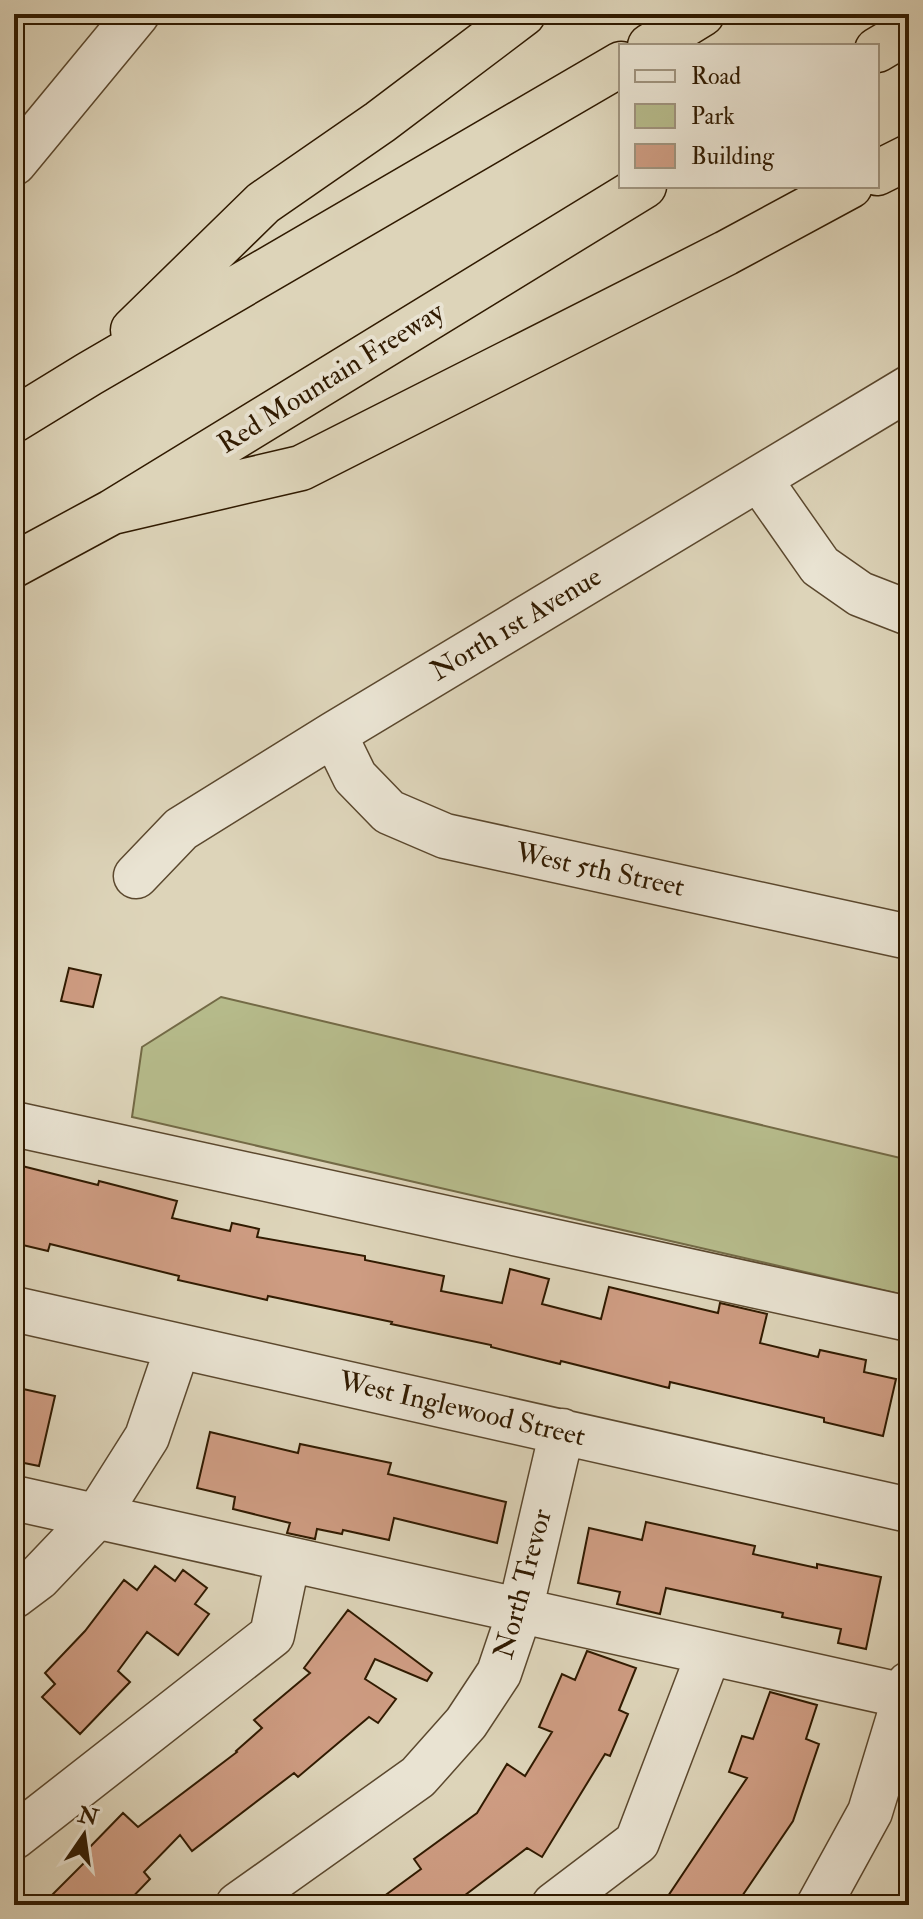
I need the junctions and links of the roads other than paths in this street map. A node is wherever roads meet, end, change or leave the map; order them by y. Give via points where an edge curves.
1 (137, 14) edge
2 (523, 14) edge
3 (702, 14) edge
4 (909, 31) edge
5 (653, 44) edge
6 (879, 49) edge
7 (619, 65) edge
8 (909, 157) edge
9 (14, 163) edge
10 (879, 172) edge
11 (641, 188) edge
12 (846, 188) edge
13 (89, 374) junction
14 (909, 388) edge
15 (14, 420) edge
16 (759, 479) junction
17 (112, 512) junction
18 (14, 565) edge
19 (909, 613) edge
20 (334, 734) junction
21 (136, 876) dead end
22 (909, 937) edge
23 (14, 1124) edge
24 (14, 1309) edge
25 (909, 1319) edge
26 (178, 1346) junction
27 (562, 1431) junction
28 (14, 1498) edge
29 (909, 1510) edge
30 (97, 1516) junction
31 (288, 1559) junction
32 (14, 1596) edge
33 (520, 1611) junction
34 (709, 1653) junction
35 (908, 1693) edge
36 (14, 1837) edge
37 (238, 1905) edge
38 (554, 1905) edge
39 (819, 1905) edge

1 - 9 street
2 - 13 highway via 263,203
3 - 5 highway
4 - 6 highway
7 - 13 highway
8 - 10 highway
11 - 17 highway, Red Mountain Freeway
12 - 17 highway via 301,468
13 - 15 highway
14 - 16 street, North 1st Avenue
16 - 19 street via 820,566 860,594
16 - 20 street, North 1st Avenue
17 - 18 highway, Red Mountain Freeway
20 - 21 street, North 1st Avenue via 181,829
20 - 22 street, West 5th Street via 355,777 389,812 445,836
23 - 25 street
24 - 26 street, West Inglewood Street
26 - 27 street, West Inglewood Street
26 - 30 street via 147,1437
27 - 29 street, West Inglewood Street
27 - 33 street, North Trevor
28 - 30 street
30 - 31 street
30 - 32 street
31 - 33 street
31 - 36 street via 272,1635
33 - 34 street
33 - 37 street, North Trevor via 499,1673 466,1723 418,1777
34 - 35 street
34 - 38 street via 637,1842
35 - 39 street via 870,1812

